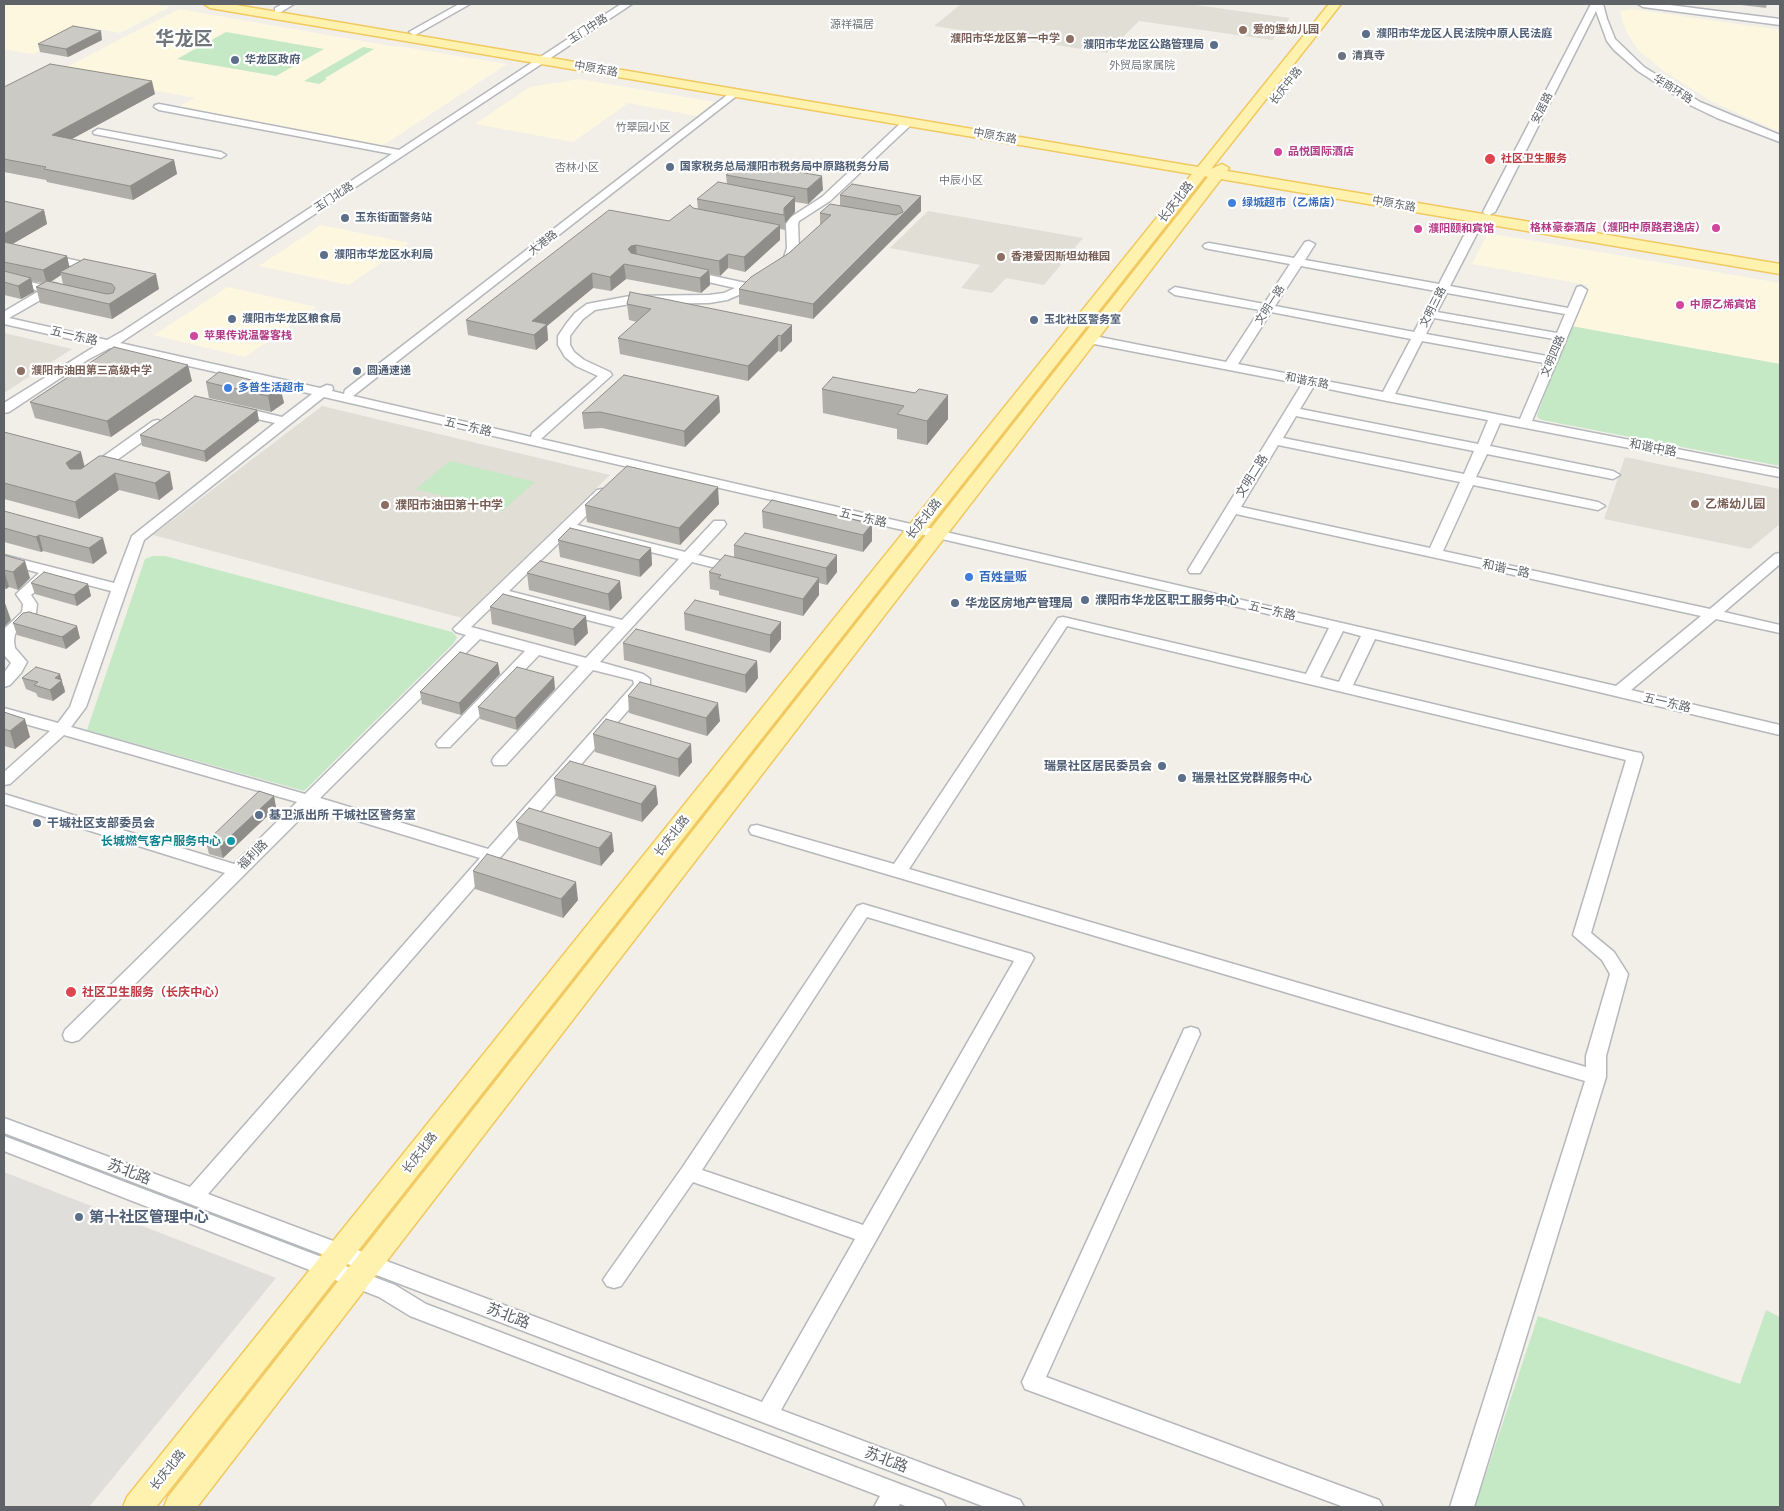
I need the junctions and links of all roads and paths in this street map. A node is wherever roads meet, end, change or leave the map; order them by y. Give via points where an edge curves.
1 (210, 4) edge
2 (245, 4) edge
3 (465, 4) edge
4 (626, 4) edge
5 (1335, 4) edge
6 (1350, 4) edge
7 (1597, 4) edge
8 (1643, 4) edge
9 (1676, 4) edge
10 (284, 7) edge
11 (1780, 18) edge
12 (1780, 22) edge
13 (414, 32) junction
14 (546, 57) junction
15 (735, 92) junction
16 (159, 107) dead end
17 (1265, 113) dead end
18 (908, 122) junction
19 (98, 132) dead end
20 (1780, 138) edge
21 (401, 153) junction
22 (221, 155) dead end
23 (1215, 168) junction
24 (793, 206) edge
25 (811, 209) junction
26 (830, 213) edge
27 (1484, 215) junction
28 (1309, 244) dead end
29 (1209, 246) dead end
30 (39, 256) edge
31 (1780, 261) edge
32 (1298, 262) junction
33 (88, 266) junction
34 (1780, 269) edge
35 (105, 270) edge
36 (674, 272) edge
37 (4, 279) edge
38 (749, 287) junction
39 (1443, 289) junction
40 (49, 290) junction
41 (1581, 290) dead end
42 (1175, 291) dead end
43 (67, 294) edge
44 (1268, 309) junction
45 (1572, 312) junction
46 (1430, 314) junction
47 (6, 316) edge
48 (1418, 337) junction
49 (1561, 337) junction
50 (1089, 339) junction
51 (113, 343) junction
52 (1551, 361) junction
53 (1230, 366) junction
54 (1310, 382) junction
55 (325, 391) junction
56 (350, 393) junction
57 (1387, 397) junction
58 (220, 407) edge
59 (4, 409) edge
60 (1292, 411) junction
61 (168, 417) edge
62 (1496, 418) junction
63 (4, 421) edge
64 (285, 422) junction
65 (1525, 423) junction
66 (537, 436) junction
67 (1275, 440) junction
68 (1482, 448) junction
69 (1780, 473) edge
70 (87, 475) edge
71 (1613, 475) dead end
72 (1468, 479) junction
73 (614, 481) edge
74 (1598, 506) dead end
75 (1232, 509) junction
76 (719, 524) dead end
77 (566, 527) junction
78 (929, 528) junction
79 (1435, 553) junction
80 (688, 557) junction
81 (1780, 558) edge
82 (4, 559) edge
83 (1195, 570) dead end
84 (50, 571) junction
85 (754, 573) edge
86 (119, 589) junction
87 (498, 593) junction
88 (1713, 614) junction
89 (624, 625) junction
90 (1338, 626) junction
91 (1780, 629) edge
92 (477, 633) junction
93 (1370, 634) junction
94 (536, 649) junction
95 (589, 663) junction
96 (1311, 680) junction
97 (4, 682) edge
98 (1344, 688) junction
99 (1624, 688) junction
100 (4, 713) edge
101 (1780, 720) edge
102 (61, 730) junction
103 (1780, 730) edge
104 (444, 744) dead end
105 (500, 761) dead end
106 (4, 780) edge
107 (4, 799) edge
108 (308, 800) junction
109 (757, 830) dead end
110 (491, 856) junction
111 (900, 870) junction
112 (237, 871) junction
113 (1191, 1034) dead end
114 (72, 1035) dead end
115 (1596, 1077) junction
116 (4, 1125) edge
117 (4, 1143) edge
118 (688, 1173) junction
119 (193, 1197) junction
120 (867, 1236) junction
121 (335, 1260) junction
122 (363, 1271) junction
123 (614, 1280) dead end
124 (766, 1414) junction
125 (890, 1499) edge
126 (925, 1506) edge
127 (138, 1507) edge
128 (179, 1507) edge
129 (1012, 1507) edge
130 (1371, 1507) edge
131 (1462, 1507) edge

1 - 14 main road, 中原东路
2 - 10 main road, 中原东路
3 - 13 street
4 - 14 street, 玉门中路
5 - 23 main road, 长庆中路
6 - 17 main road, 长庆中路
7 - 20 street, 华商环路 via 1610,39 1642,69 1673,91 1713,112
7 - 27 street, 安居路
8 - 12 street
9 - 11 street
10 - 13 main road, 中原东路
13 - 14 main road, 中原东路
14 - 15 main road, 中原东路
14 - 21 street, 玉门北路
14 - 23 main road, 中原东路
15 - 18 main road, 中原东路
15 - 56 street, 大港路
16 - 21 street
18 - 23 main road, 中原东路
18 - 25 street via 826,199
19 - 22 street
21 - 51 street, 玉门北路
23 - 27 main road, 中原东路
23 - 50 main road, 长庆北路
23 - 78 main road, 长庆北路
24 - 25 street
25 - 26 street
25 - 38 street via 792,224 789,236 793,248 784,264
27 - 31 main road, 中原东路
27 - 34 main road, 中原东路
27 - 39 street, 文明三路
28 - 32 street, 文明一路
29 - 32 street
30 - 33 street
32 - 39 street
32 - 44 street, 文明一路
33 - 35 street
33 - 40 street
36 - 38 street
37 - 40 street
38 - 66 street via 709,299 630,300 591,307 570,327 564,336 564,345 580,363 606,374
39 - 45 street
39 - 46 street, 文明三路
40 - 43 street
40 - 47 street
41 - 45 street, 文明四路
42 - 44 street
44 - 48 street
44 - 53 street, 文明一路
45 - 49 street, 文明四路
46 - 48 street, 文明三路
46 - 49 street
47 - 51 street, 五一东路
48 - 52 street
48 - 57 street, 文明三路
49 - 52 street, 文明四路
50 - 53 street, 和谐东路
50 - 78 main road, 长庆北路
51 - 55 street, 五一东路
51 - 59 street, 玉门北路 via 85,356
51 - 63 street, 玉门北路 via 98,358
52 - 65 street, 文明四路
53 - 54 street, 和谐东路
54 - 57 street, 和谐东路
54 - 60 street, 文明二路
55 - 56 street, 五一东路
55 - 64 street
55 - 78 street, 五一东路
56 - 66 street, 五一东路
57 - 62 street, 和谐东路
58 - 64 street
60 - 67 street, 文明二路
60 - 68 street
61 - 70 street
62 - 65 street, 和谐东路
62 - 68 street
64 - 86 street via 136,539
65 - 69 street, 和谐中路
66 - 78 street, 五一东路
67 - 72 street
67 - 75 street, 文明二路
68 - 71 street
68 - 72 street
72 - 74 street
72 - 79 street
73 - 77 street
75 - 79 street, 和谐一路
75 - 83 street, 文明二路
76 - 80 street
77 - 80 street
77 - 87 street
78 - 90 street, 五一东路
78 - 99 street, 五一东路
78 - 121 main road, 长庆北路
78 - 122 main road, 长庆北路
79 - 88 street, 和谐一路
80 - 85 street
80 - 89 street
81 - 88 street
82 - 84 street
84 - 86 street
84 - 97 street via 23,594 30,604 29,612 8,633 6,641 7,649 19,662
86 - 102 street via 78,707
87 - 89 street
87 - 92 street via 461,629
88 - 91 street, 和谐一路
88 - 99 street
89 - 95 street
90 - 93 street, 五一东路
90 - 96 street
92 - 94 street
92 - 108 street, 福利路
93 - 98 street
93 - 99 street, 五一东路
94 - 95 street
94 - 104 street
95 - 105 street
95 - 110 street via 638,677 642,679 642,685
96 - 98 street
96 - 111 street via 1063,621
98 - 115 street via 1635,757 1582,935 1608,956 1619,974 1596,1056
99 - 101 street, 五一东路
99 - 103 street, 五一东路
100 - 102 street
102 - 106 street
102 - 108 street
107 - 112 street
108 - 110 street
108 - 112 street, 福利路
109 - 111 street
110 - 119 street
111 - 115 street
112 - 114 street, 福利路
113 - 130 street via 1033,1382
115 - 131 street
116 - 119 street, 苏北路
117 - 121 street, 苏北路
118 - 120 street
118 - 120 street via 863,910 1025,958
118 - 123 street
119 - 121 street, 苏北路
120 - 124 street
121 - 122 street, 苏北路
121 - 127 main road, 长庆北路
122 - 124 street, 苏北路
122 - 125 street, 苏北路 via 386,1291 418,1310
122 - 128 main road, 长庆北路
124 - 129 street, 苏北路
125 - 126 street, 苏北路

